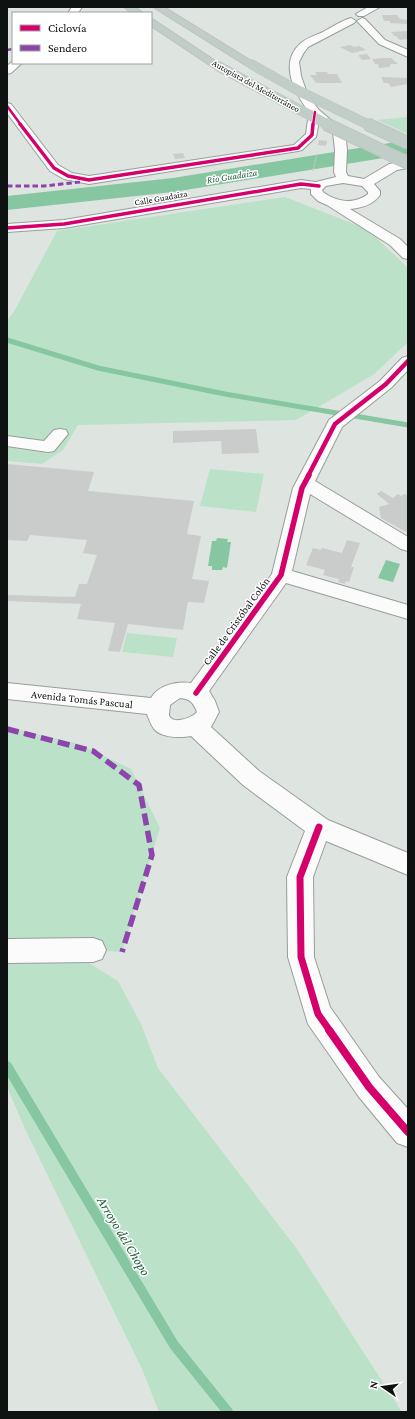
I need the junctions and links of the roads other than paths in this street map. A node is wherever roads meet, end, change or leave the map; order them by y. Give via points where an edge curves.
1 (158, 7) edge
2 (375, 7) edge
3 (362, 18) junction
4 (152, 23) edge
5 (408, 54) edge
6 (16, 64) edge
7 (7, 71) edge
8 (7, 106) edge
9 (315, 112) junction
10 (408, 143) edge
11 (408, 163) edge
12 (342, 176) junction
13 (315, 181) junction
14 (366, 184) junction
15 (328, 201) junction
16 (364, 202) junction
17 (376, 208) dead end
18 (7, 228) edge
19 (408, 255) edge
20 (408, 361) edge
21 (60, 434) dead end
22 (7, 442) edge
23 (305, 483) junction
24 (408, 545) edge
25 (281, 575) junction
26 (408, 612) edge
27 (7, 691) edge
28 (196, 693) junction
29 (158, 707) junction
30 (195, 726) junction
31 (318, 827) junction
32 (408, 864) edge
33 (93, 950) dead end
34 (7, 951) edge
35 (408, 1132) edge

1 - 10 highway, Autopista del Mediterráneo, bridge via 297,90
2 - 3 street
3 - 5 street via 382,42
3 - 9 street via 351,14 344,17 351,21 305,45 298,53 294,62 296,76 303,97
4 - 11 highway, Autopista del Mediterráneo, bridge via 218,66 276,99
6 - 7 street
8 - 9 street via 54,168 68,176 90,180 298,148 312,135
9 - 12 street via 339,132
11 - 14 street via 393,167
12 - 13 street via 328,181
12 - 14 street
13 - 15 street via 318,194
13 - 18 street, Calle Guadaiza via 64,224
14 - 16 street via 374,191 374,195
15 - 16 street via 347,204
15 - 19 street via 394,242
16 - 17 street
20 - 23 street, Calle de Cristóbal Colón via 386,384 335,424
21 - 22 street via 48,447
23 - 24 street
23 - 25 street, Calle de Cristóbal Colón
25 - 26 street
25 - 28 street, Calle de Cristóbal Colón
27 - 29 street, Avenida Tomás Pascual
28 - 29 street via 172,692 160,701
28 - 30 street via 202,697 208,710 206,716
29 - 30 street via 158,713 165,724 180,729
30 - 31 street via 251,778
31 - 32 street
31 - 35 street via 300,876 301,957 318,1014 369,1087
33 - 34 street

